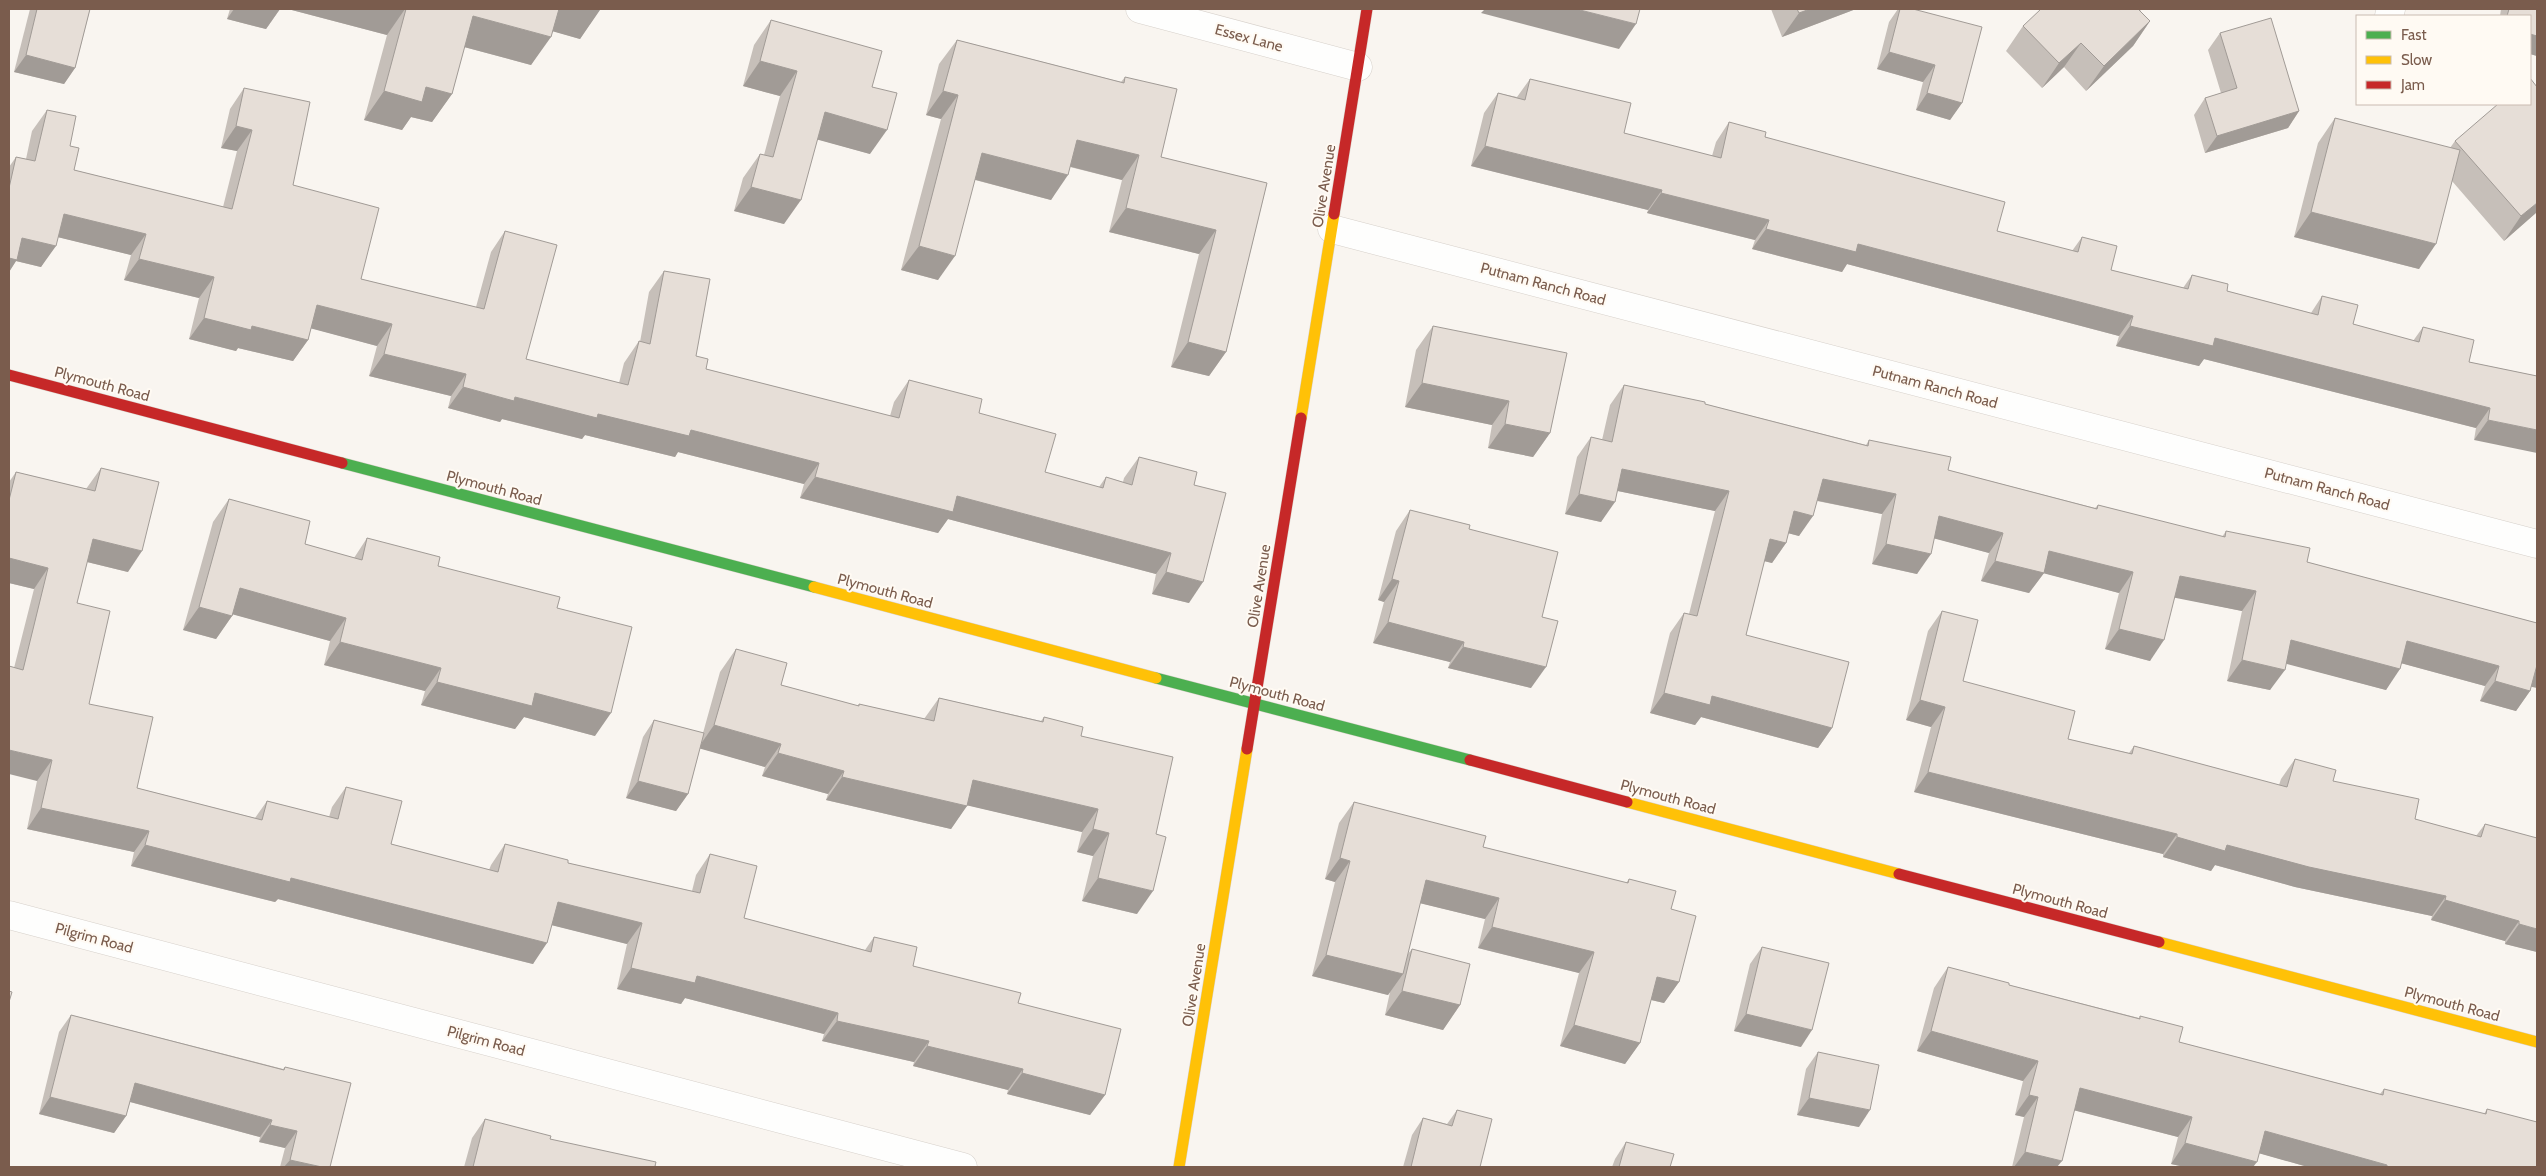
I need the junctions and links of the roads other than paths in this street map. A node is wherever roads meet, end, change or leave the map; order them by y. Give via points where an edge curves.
1 (1140, 9) edge
2 (1368, 9) edge
3 (1358, 67) junction
4 (1332, 229) junction
5 (9, 375) edge
6 (2537, 544) edge
7 (1255, 704) junction
8 (9, 915) edge
9 (2537, 1042) edge
10 (962, 1167) edge
11 (1179, 1167) edge

1 - 3 street, Essex Lane
2 - 3 street, Olive Avenue
3 - 4 street, Olive Avenue
4 - 6 street, Putnam Ranch Road
4 - 7 street, Olive Avenue
5 - 7 street, Plymouth Road
7 - 9 street, Plymouth Road
7 - 11 street, Olive Avenue
8 - 10 street, Pilgrim Road

